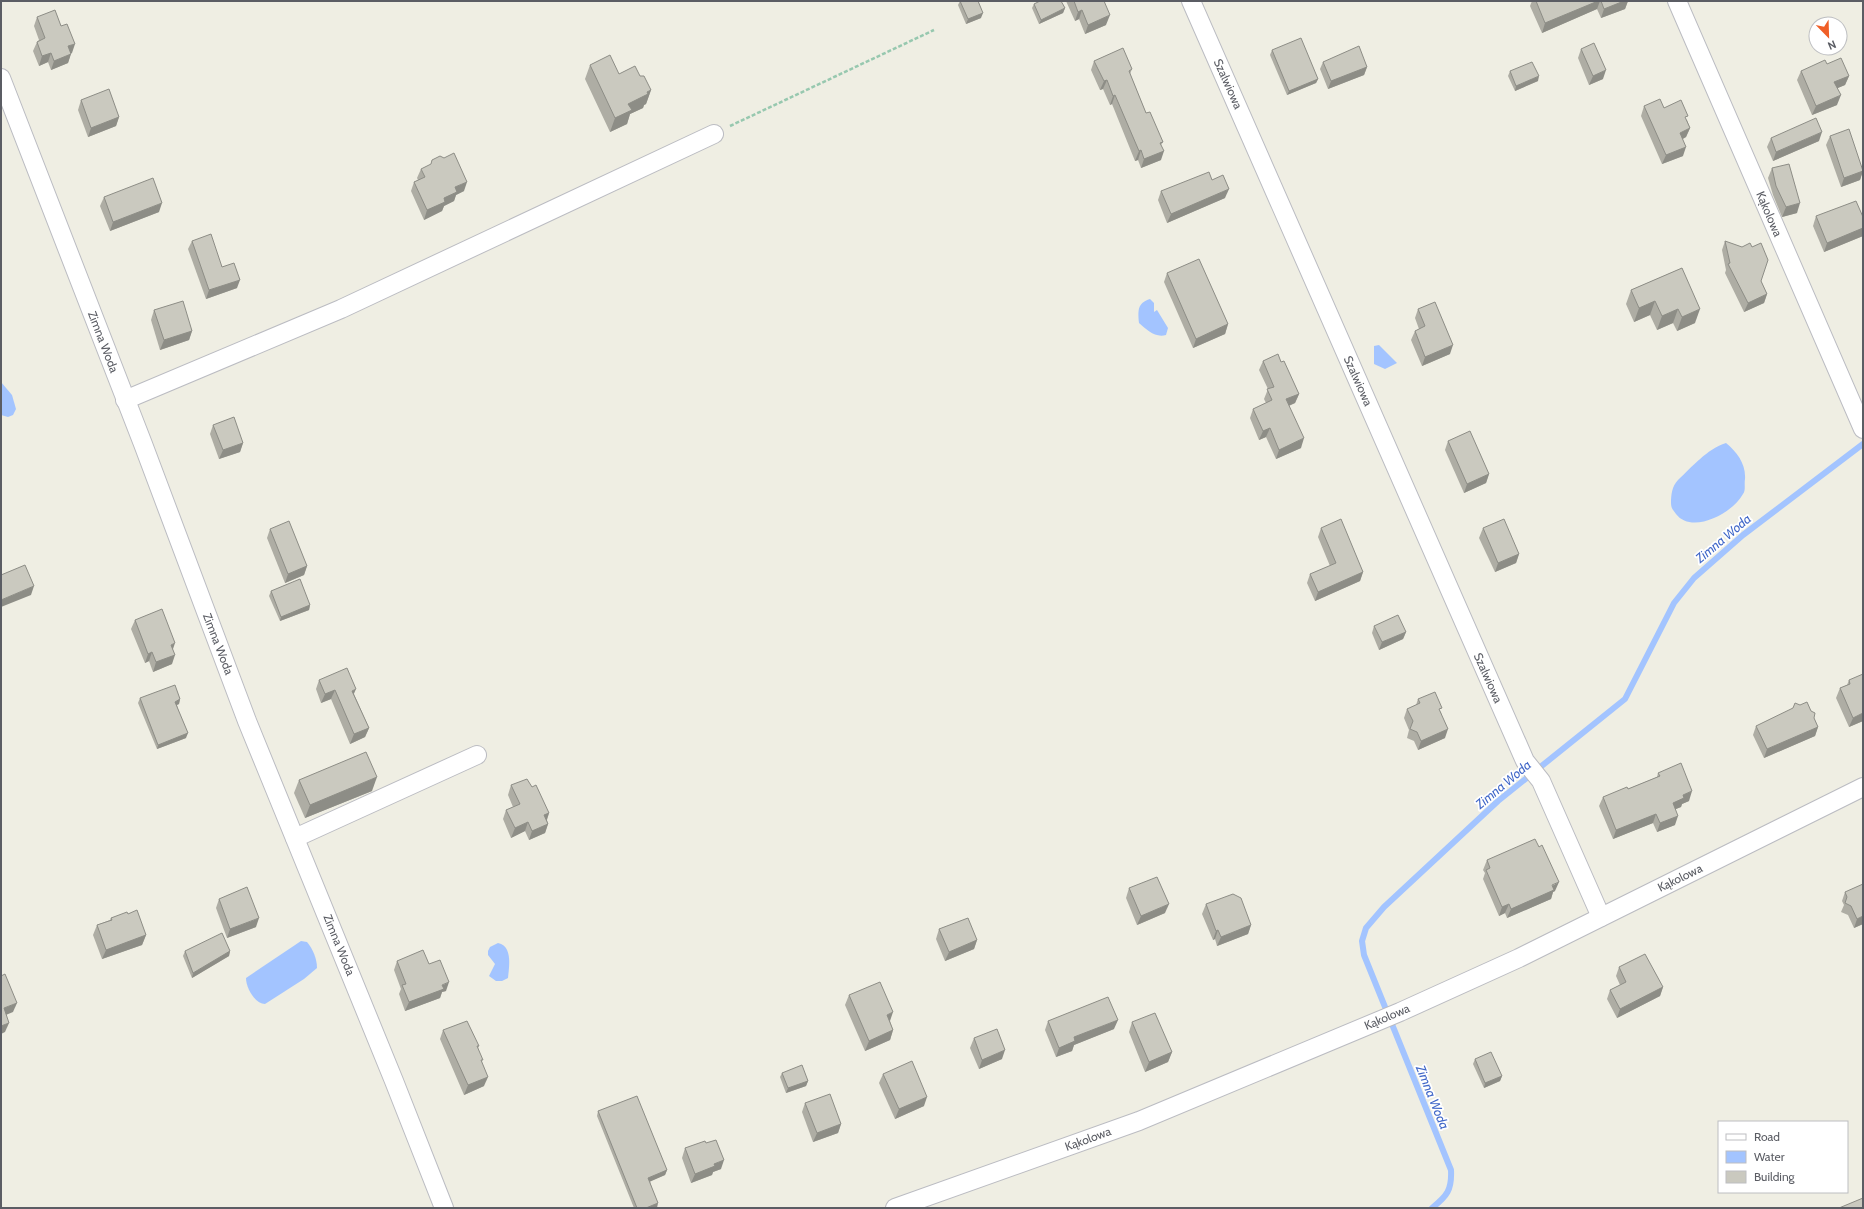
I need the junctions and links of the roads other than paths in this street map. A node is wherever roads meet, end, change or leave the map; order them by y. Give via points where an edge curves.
1 (1191, 1) edge
2 (1676, 1) edge
3 (1, 78) edge
4 (714, 134) road end
5 (125, 400) junction
6 (1862, 429) edge
7 (477, 755) dead end
8 (1863, 787) edge
9 (295, 838) junction
10 (1601, 918) junction
11 (444, 1208) edge
12 (895, 1208) edge

1 - 10 street, Szałwiowa via 1525,761 1541,781
2 - 6 street, Kąkolowa
3 - 5 street, Zimna Woda
4 - 5 street via 341,309
5 - 9 street, Zimna Woda via 247,721
7 - 9 street
8 - 10 street, Kąkolowa
9 - 11 street, Zimna Woda
10 - 12 street, Kąkolowa via 1400,1012 1139,1121

